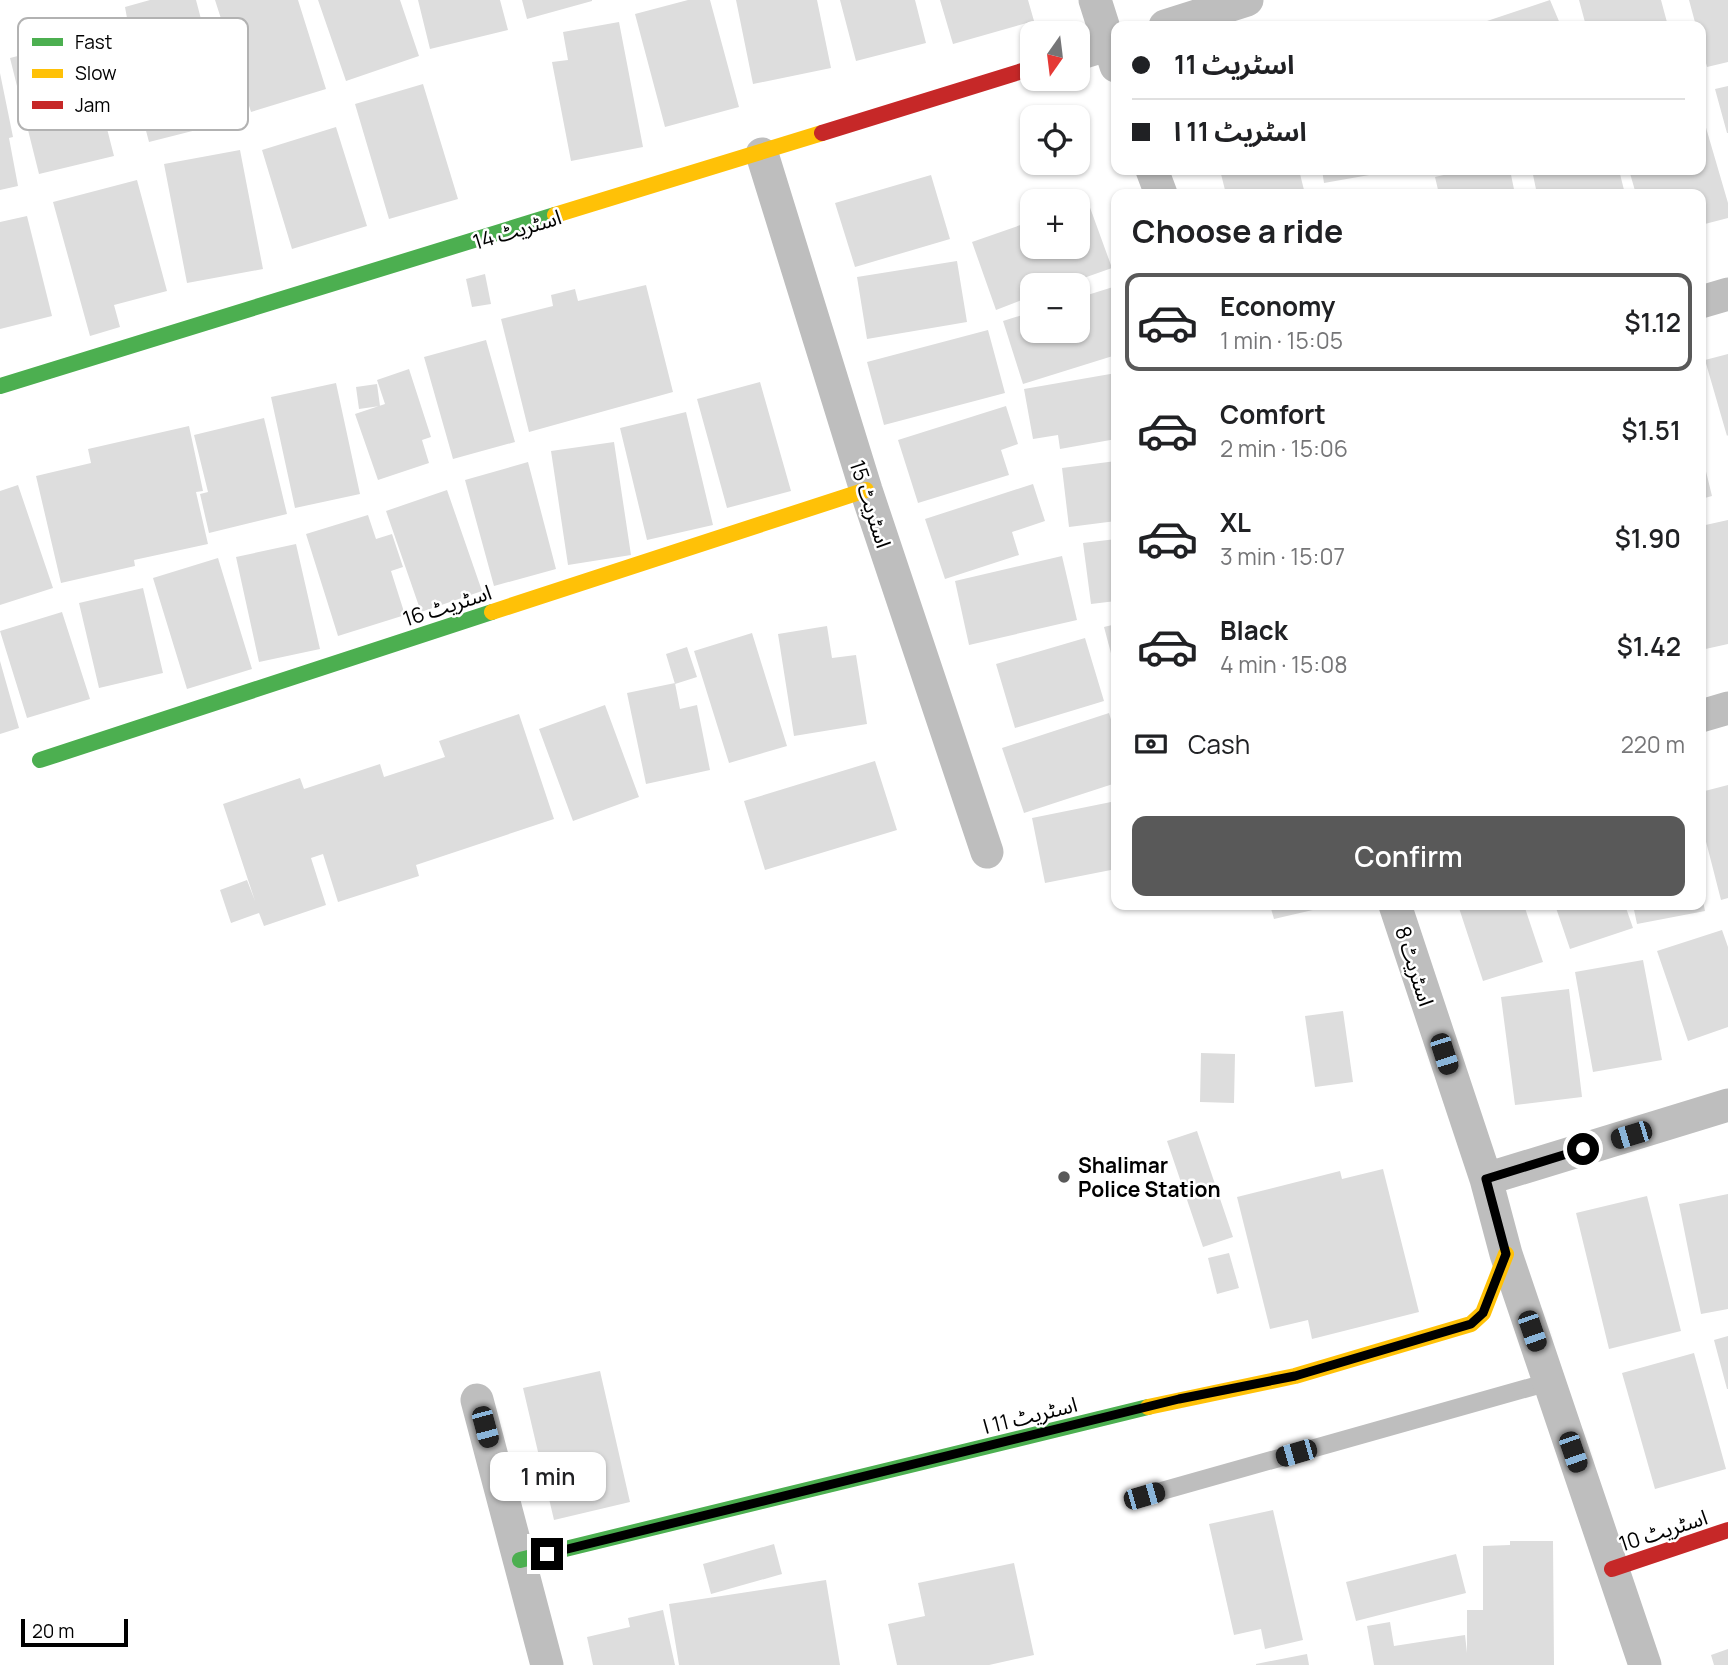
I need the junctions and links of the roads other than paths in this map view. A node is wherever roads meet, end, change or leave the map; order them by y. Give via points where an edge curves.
1 (1094, 0) edge
2 (1247, 0) edge
3 (1181, 21) edge
4 (1105, 51) edge
5 (1020, 72) edge
6 (762, 154) junction
7 (1728, 294) edge
8 (1706, 301) edge
9 (0, 386) edge
10 (866, 490) junction
11 (1728, 708) edge
12 (1706, 715) edge
13 (40, 760) dead end
14 (987, 852) dead end
15 (1397, 910) edge
16 (1728, 1105) edge
17 (1486, 1179) junction
18 (1506, 1254) junction
19 (1549, 1382) junction
20 (477, 1400) dead end
21 (1144, 1496) dead end
22 (1728, 1530) edge
23 (520, 1560) junction
24 (1612, 1569) junction
25 (547, 1665) edge
26 (1644, 1665) edge

1 - 4 street
2 - 3 street
5 - 6 street, اسٹریٹ 14
6 - 9 street, اسٹریٹ 14
6 - 10 street, اسٹریٹ 15
7 - 8 street
10 - 13 street, اسٹریٹ 16
10 - 14 street, اسٹریٹ 15
11 - 12 street
15 - 17 street, اسٹریٹ 8
16 - 17 street
17 - 18 street, اسٹریٹ 8
18 - 19 street, اسٹریٹ 8
18 - 23 street, اسٹریٹ 11 ا via 1483,1313 1471,1324 1295,1376 1179,1399
19 - 21 lane
19 - 24 street, اسٹریٹ 8
20 - 23 street
22 - 24 street, اسٹریٹ 10
23 - 25 street
24 - 26 street, اسٹریٹ 8

